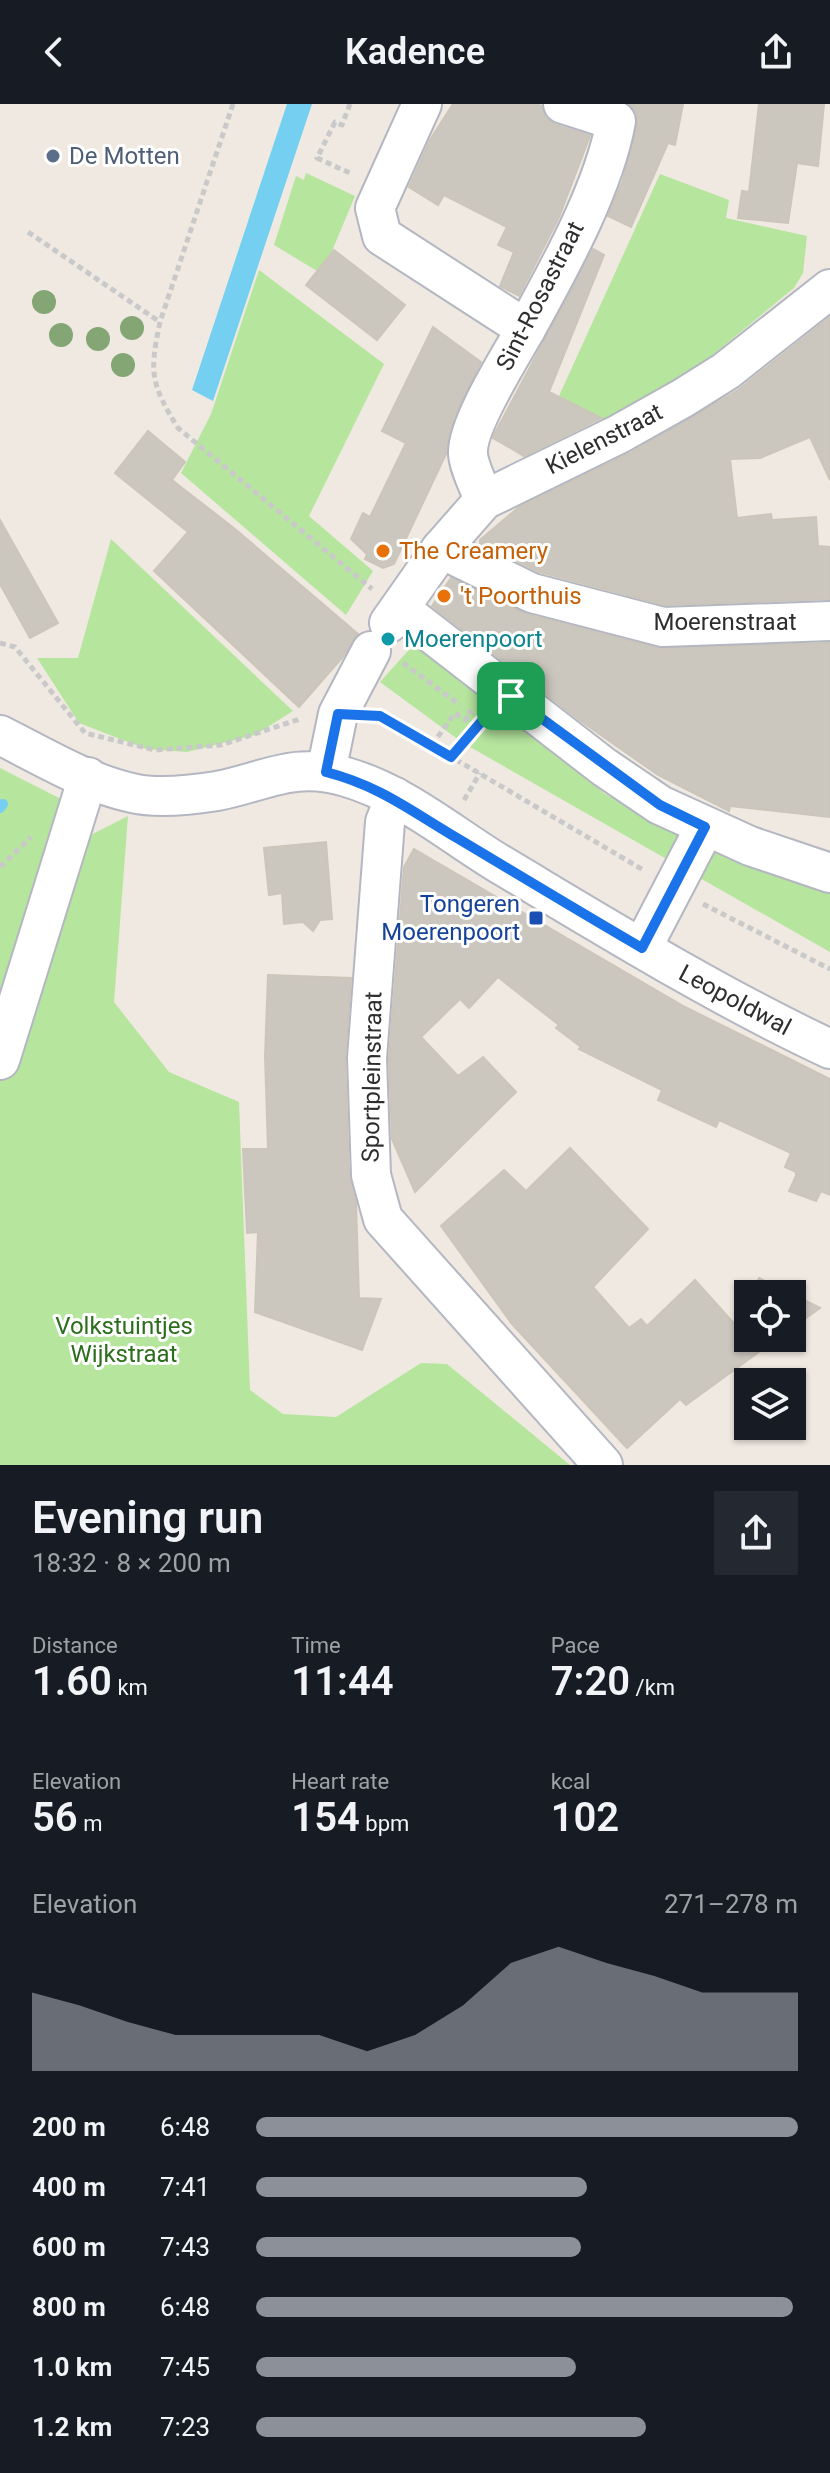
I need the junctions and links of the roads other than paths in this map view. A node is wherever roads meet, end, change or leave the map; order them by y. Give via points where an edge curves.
1 (422, 104) edge
2 (586, 108) edge
3 (830, 289) edge
4 (526, 329) junction
5 (484, 500) junction
6 (441, 549) junction
7 (830, 621) edge
8 (386, 628) junction
9 (0, 735) edge
10 (326, 772) junction
11 (88, 777) junction
12 (395, 797) junction
13 (705, 827) junction
14 (830, 873) edge
15 (642, 948) junction
16 (830, 1049) edge
17 (0, 1060) edge
18 (603, 1465) edge

1 - 4 street via 375,208 382,236
2 - 4 street, Sint-Rosastraat via 616,121 610,153
3 - 5 street, Kielenstraat via 683,398
4 - 5 street, Sint-Rosastraat via 471,437 468,454
5 - 6 street, Kielenstraat
6 - 7 street, Moerenstraat via 532,593 663,627
6 - 8 street, Kielenstraat
8 - 10 street via 338,714
8 - 13 street via 511,696 660,805
9 - 11 street, Leopoldwal
10 - 11 street, Leopoldwal via 272,774 218,791 173,795 134,794
10 - 12 street, Leopoldwal
11 - 17 street
12 - 15 street, Leopoldwal
12 - 18 street, Sportpleinstraat via 385,822 367,1058 371,1175 383,1219
13 - 14 street
13 - 15 street
15 - 16 street, Leopoldwal

